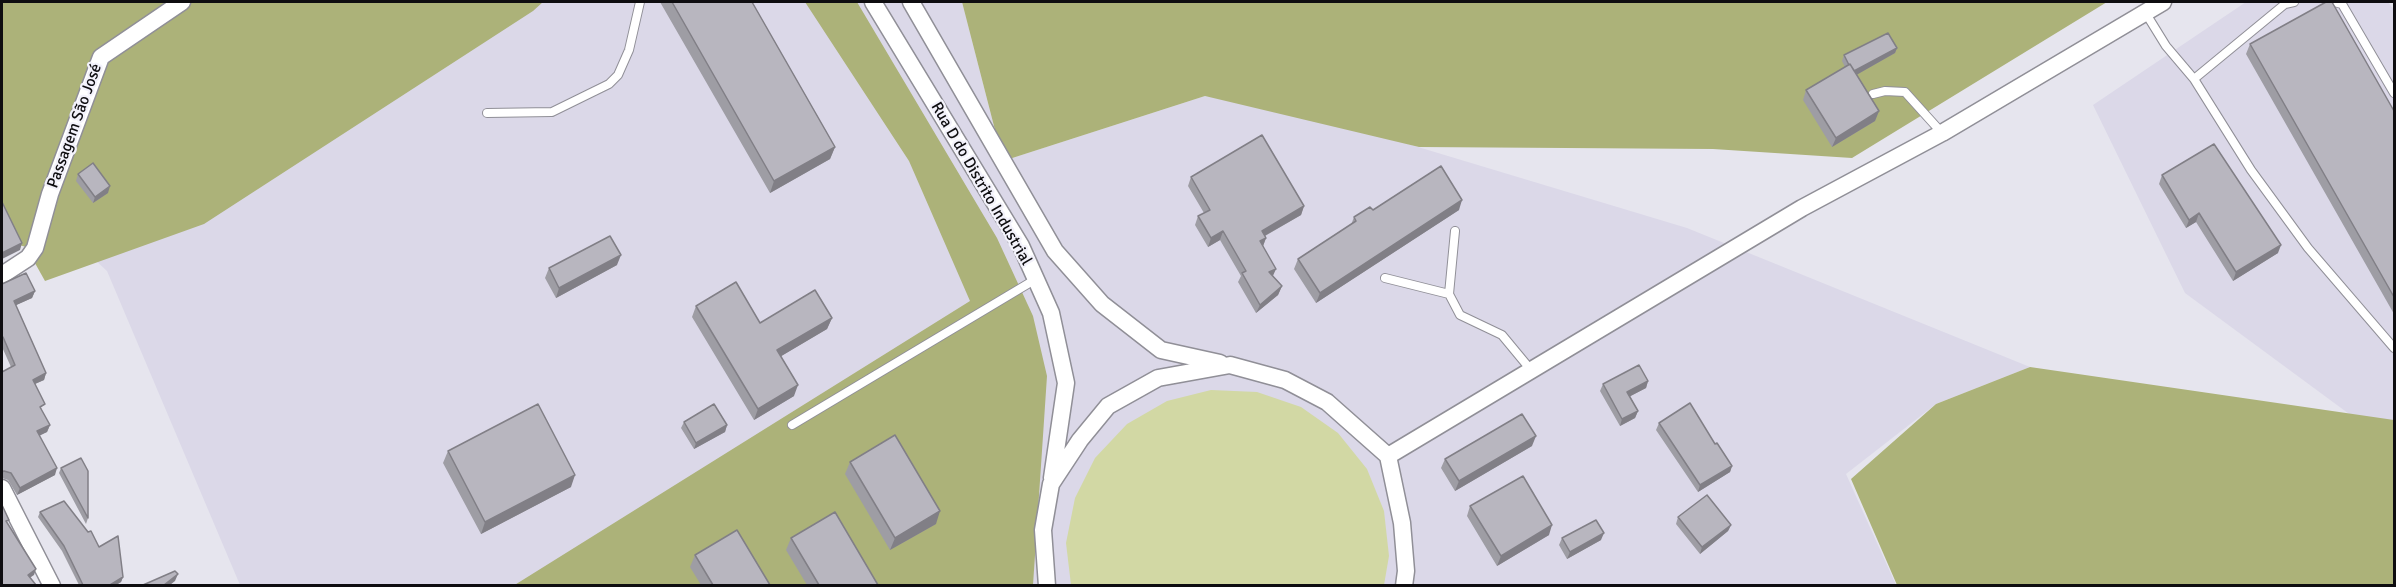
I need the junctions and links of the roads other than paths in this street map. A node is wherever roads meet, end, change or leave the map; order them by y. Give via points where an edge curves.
1 (182, 2) edge
2 (640, 2) edge
3 (873, 2) edge
4 (911, 2) edge
5 (2163, 2) edge
6 (2294, 2) edge
7 (2334, 2) edge
8 (2145, 12) junction
9 (2194, 80) junction
10 (2394, 93) edge
11 (1873, 94) dead end
12 (487, 113) dead end
13 (1942, 133) junction
14 (1455, 231) dead end
15 (2, 275) edge
16 (1385, 278) dead end
17 (1036, 279) junction
18 (1449, 294) junction
19 (2394, 348) edge
20 (1230, 365) junction
21 (1532, 370) junction
22 (792, 425) dead end
23 (1388, 456) junction
24 (1052, 484) junction
25 (2, 488) edge
26 (52, 585) edge
27 (1047, 585) edge
28 (1404, 585) edge

1 - 15 street, Passagem São José via 101,57 50,194 35,248 28,258
2 - 12 lane via 629,50 618,75 609,84 552,112
3 - 17 street, Rua D do Distrito Industrial via 1021,246
4 - 20 street, Rua D do Distrito Industrial via 1055,251 1102,304 1161,350
5 - 8 street
6 - 9 lane via 2285,4
7 - 10 lane via 2342,4
8 - 9 lane
8 - 13 street
9 - 19 lane via 2251,170 2308,248
11 - 13 lane via 1905,92
13 - 21 street via 1802,208
14 - 18 lane
16 - 18 lane
17 - 22 lane
17 - 24 street, Rua D do Distrito Industrial via 1052,313 1066,383
18 - 21 lane via 1460,315 1502,335
20 - 23 street, Rua D do Distrito Industrial via 1285,380 1327,402
20 - 24 street via 1158,378 1108,406
21 - 23 street
23 - 28 street via 1402,523
24 - 27 street, Rua D do Distrito Industrial via 1043,530
25 - 26 street

